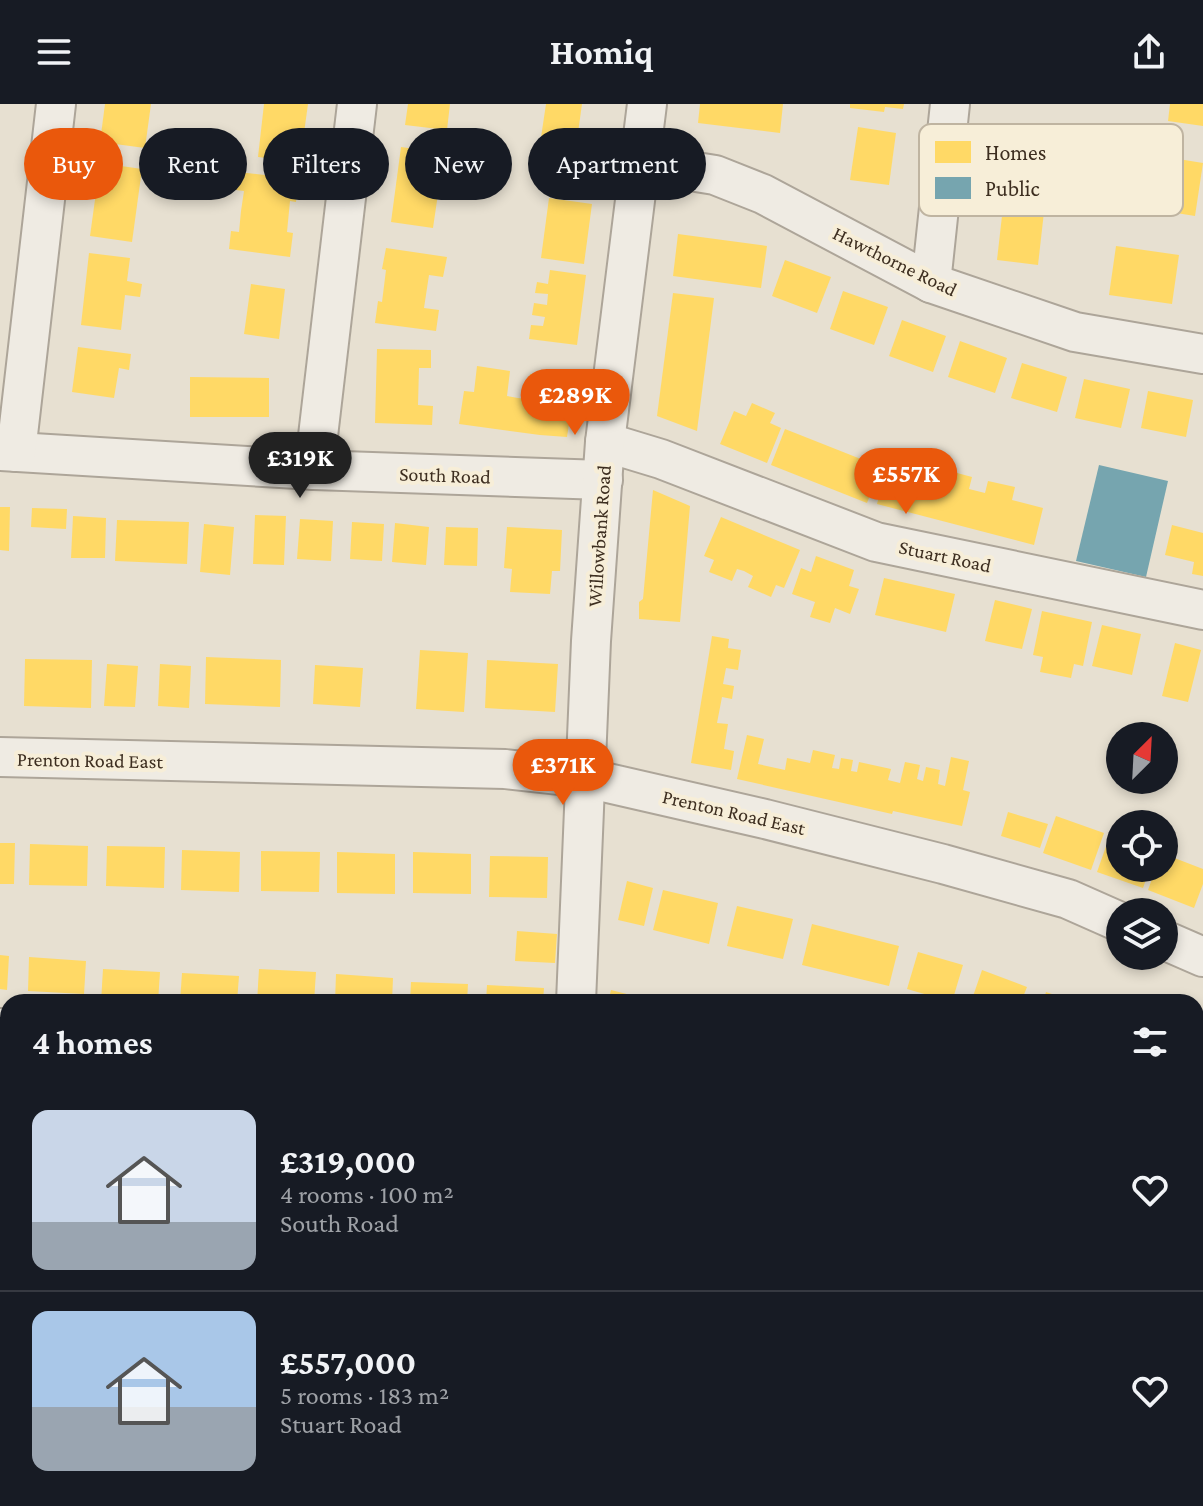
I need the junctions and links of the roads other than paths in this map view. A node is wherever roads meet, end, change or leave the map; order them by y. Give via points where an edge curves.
1 (56, 104) edge
2 (357, 104) edge
3 (647, 104) edge
4 (950, 104) edge
5 (948, 124) edge
6 (644, 128) edge
7 (706, 174) edge
8 (635, 200) edge
9 (938, 216) edge
10 (931, 283) junction
11 (1203, 354) edge
12 (605, 442) junction
13 (8, 451) edge
14 (314, 470) junction
15 (603, 480) junction
16 (1203, 610) edge
17 (0, 757) edge
18 (586, 778) junction
19 (1106, 916) edge
20 (1178, 946) edge
21 (1203, 957) edge
22 (576, 994) edge

1 - 13 street
2 - 14 street
3 - 6 street, Willowbank Road
4 - 5 street
7 - 10 street, Hawthorne Road via 763,194
8 - 12 street, Willowbank Road
9 - 10 street
10 - 11 street, Hawthorne Road via 1075,332
12 - 15 street, Willowbank Road
12 - 16 street, Stuart Road via 876,542
13 - 14 street, South Road
14 - 15 street, South Road
15 - 18 street, Willowbank Road
17 - 18 street, Prenton Road East via 505,769
18 - 19 street, Prenton Road East via 943,864 1068,899
18 - 22 street, Willowbank Road
20 - 21 street

